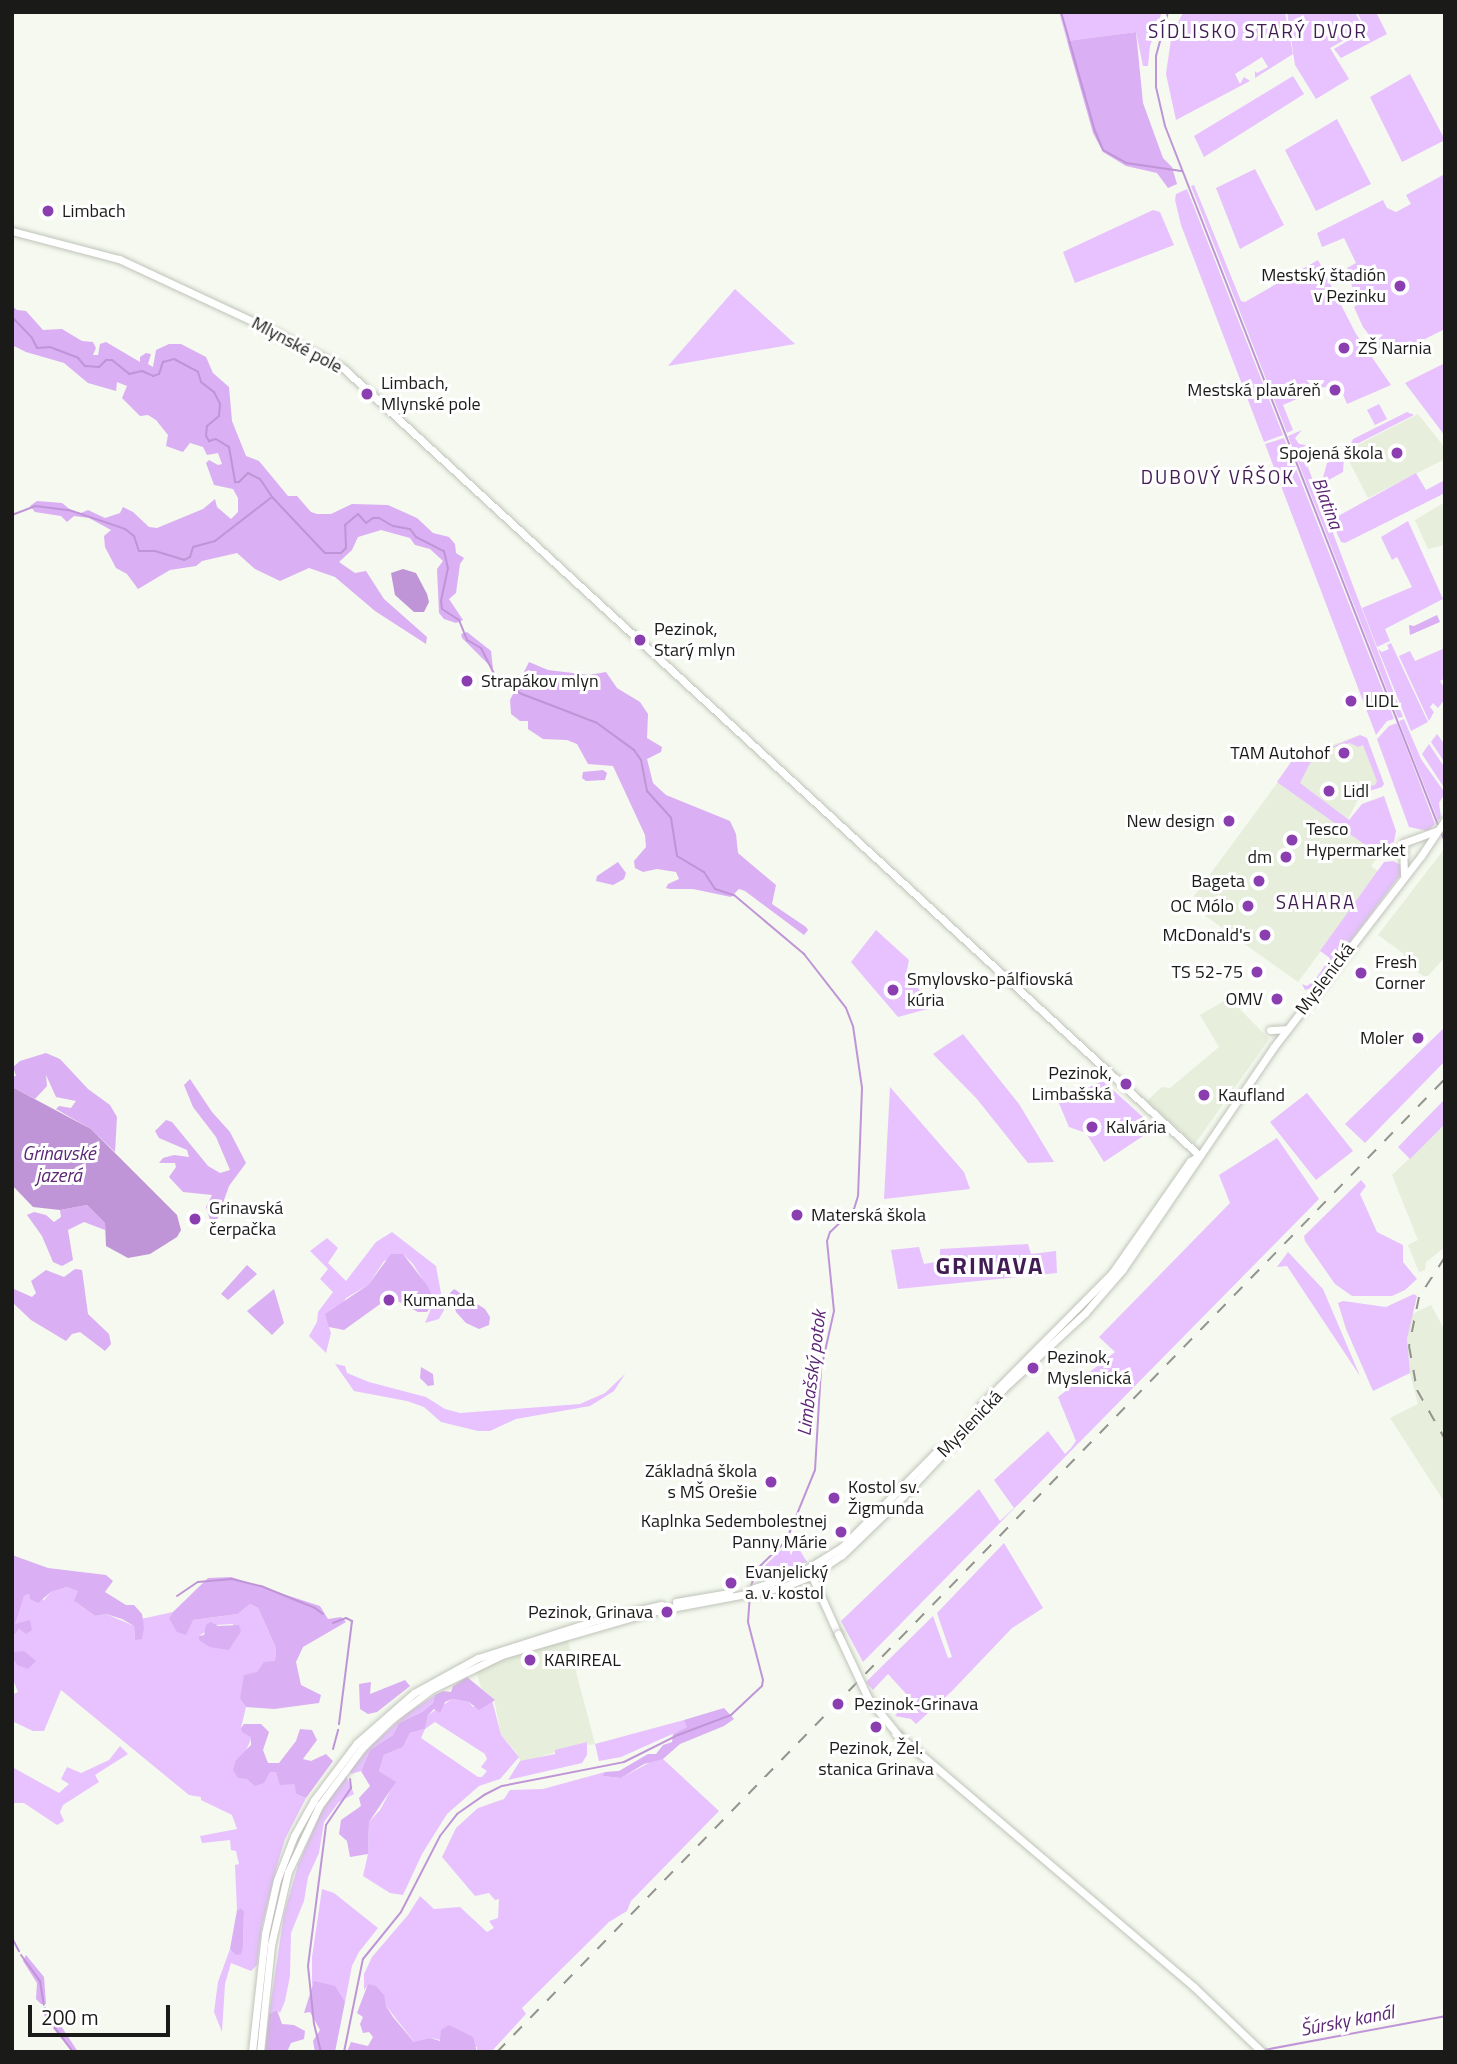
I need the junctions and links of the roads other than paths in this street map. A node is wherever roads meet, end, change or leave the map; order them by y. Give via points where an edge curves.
1 (14, 232) edge
2 (1444, 820) edge
3 (1436, 831) junction
4 (1417, 840) junction
5 (1420, 856) junction
6 (1404, 857) junction
7 (1404, 874) junction
8 (1286, 1029) junction
9 (1273, 1048) junction
10 (1200, 1156) junction
11 (810, 1572) junction
12 (750, 1591) junction
13 (586, 1623) junction
14 (580, 1631) junction
15 (479, 1661) junction
16 (1259, 2049) edge
17 (252, 2052) edge
18 (260, 2052) edge

1 - 10 main road, Mlynské pole via 119,259 343,368
2 - 3 main road, Myslenická
3 - 4 main road
3 - 5 main road, Myslenická
4 - 5 main road via 1423,846
4 - 6 main road via 1403,843
5 - 6 main road
5 - 7 main road, Myslenická
6 - 7 main road
7 - 8 main road, Myslenická
8 - 9 main road, Myslenická
8 - 9 main road via 1271,1032
9 - 10 main road, Myslenická
10 - 11 main road, Myslenická via 1191,1161 1117,1267 1069,1319 861,1529
11 - 12 main road, Myslenická
11 - 16 main road, bridge via 869,1698 898,1735 1194,1987
12 - 13 main road, Myslenická
12 - 14 main road, Myslenická
13 - 14 main road
13 - 15 main road, Myslenická
14 - 15 main road, Myslenická
15 - 17 main road via 428,1683 386,1714 333,1771 309,1809 287,1852 271,1905
15 - 18 main road via 392,1719 351,1761 319,1806 281,1895

